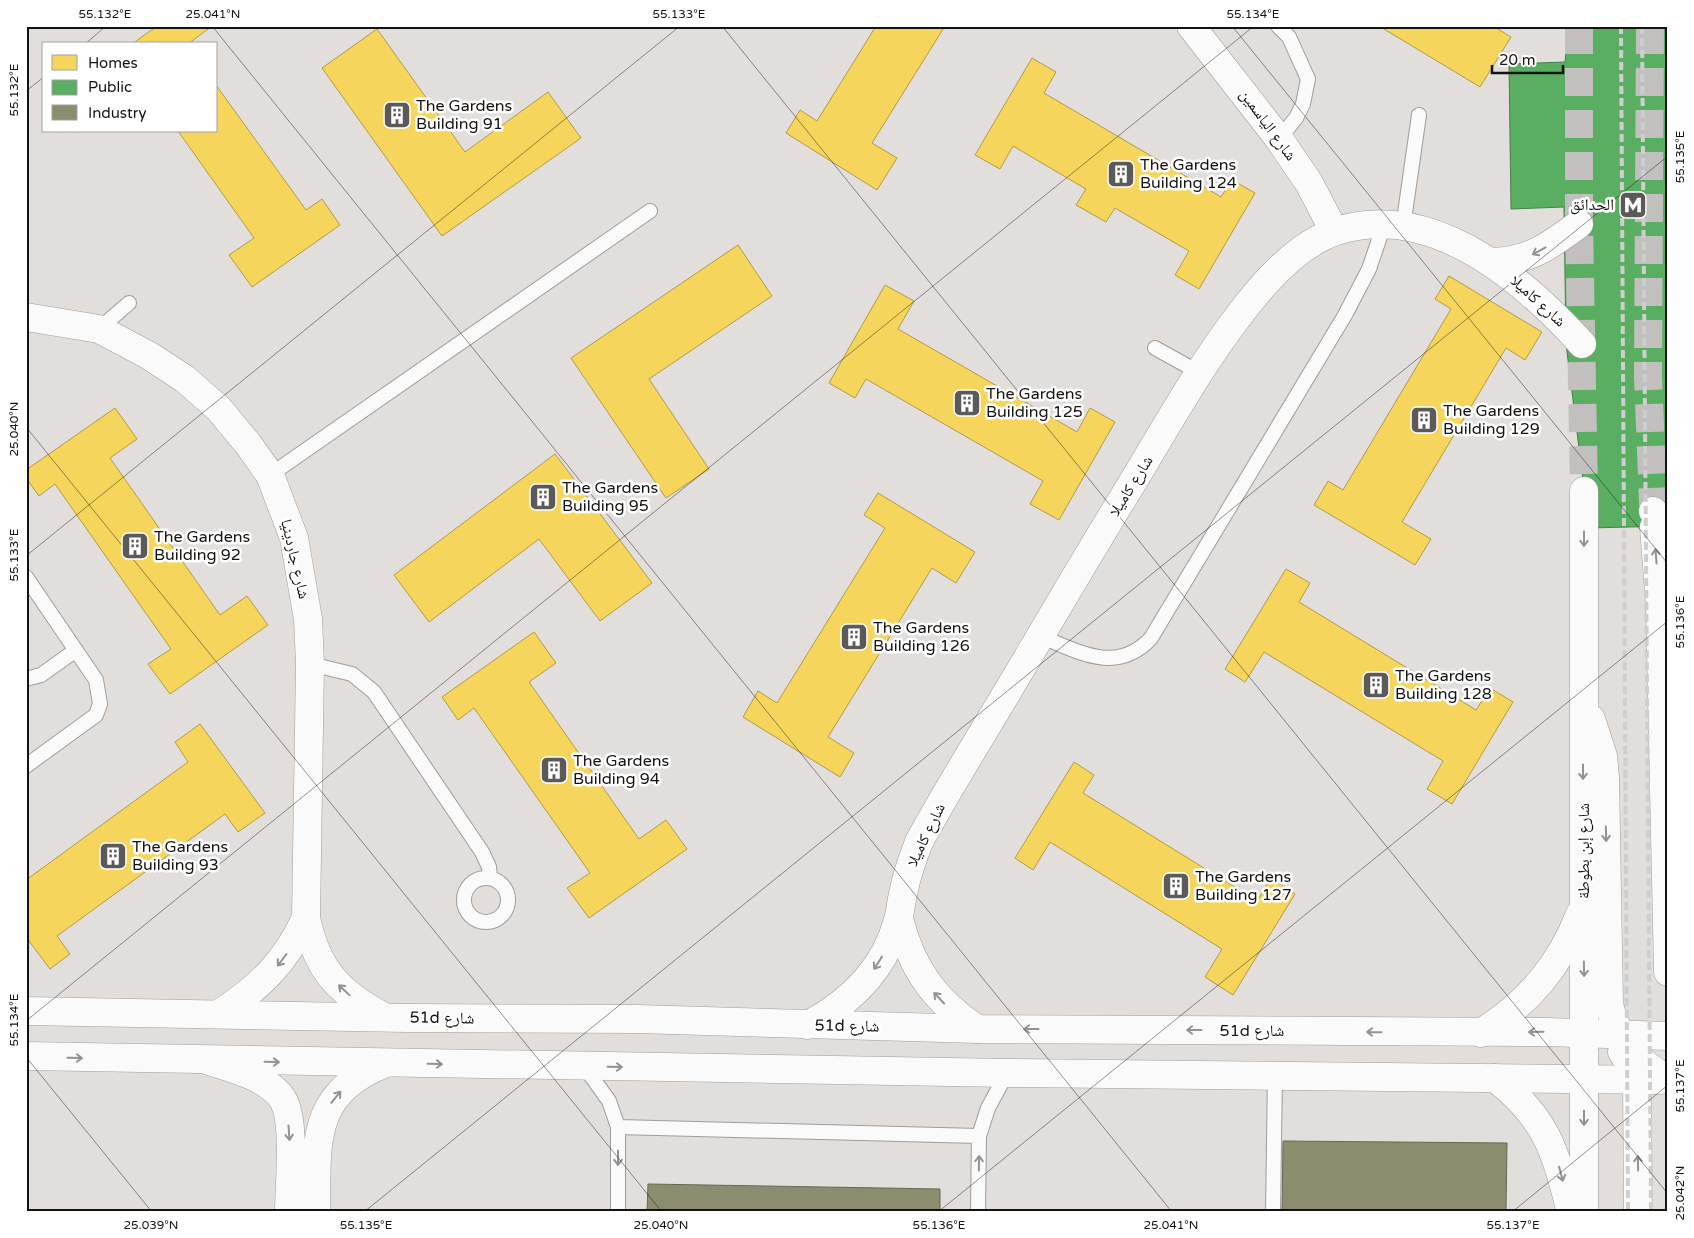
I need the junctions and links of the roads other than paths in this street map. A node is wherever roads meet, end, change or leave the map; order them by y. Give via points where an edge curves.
1 (1191, 26) edge
2 (1278, 26) edge
3 (1419, 115) dead end
4 (1279, 138) junction
5 (650, 211) dead end
6 (1579, 224) dead end
7 (1394, 226) junction
8 (1334, 231) junction
9 (1490, 262) junction
10 (129, 303) dead end
11 (26, 317) edge
12 (99, 329) junction
13 (1582, 344) dead end
14 (1155, 348) dead end
15 (1200, 373) junction
16 (270, 475) junction
17 (1584, 491) tunnel mouth
18 (1659, 521) tunnel mouth
19 (26, 577) edge
20 (1664, 600) edge
21 (1040, 636) junction
22 (76, 650) junction
23 (310, 664) junction
24 (26, 679) edge
25 (1583, 702) junction
26 (26, 766) edge
27 (490, 878) dead end
28 (1584, 903) junction
29 (306, 918) junction
30 (899, 919) junction
31 (1668, 972) edge
32 (26, 1011) edge
33 (219, 1014) junction
34 (384, 1016) junction
35 (808, 1025) junction
36 (977, 1029) junction
37 (1481, 1033) junction
38 (1618, 1033) junction
39 (1585, 1035) junction
40 (1668, 1036) edge
41 (26, 1056) edge
42 (209, 1061) junction
43 (386, 1063) junction
44 (584, 1066) junction
45 (1007, 1073) junction
46 (1275, 1075) junction
47 (1495, 1078) junction
48 (1584, 1079) junction
49 (1668, 1079) edge
50 (1637, 1080) junction
51 (618, 1127) junction
52 (979, 1136) junction
53 (289, 1212) edge
54 (316, 1212) edge
55 (618, 1212) edge
56 (978, 1212) edge
57 (1273, 1212) edge
58 (1571, 1212) edge
59 (1584, 1212) edge
60 (1638, 1212) edge

1 - 4 street, شارع الياسمين
2 - 4 lane via 1289,37 1308,79 1303,104
3 - 7 lane
4 - 8 street, شارع الياسمين via 1309,183
5 - 16 lane
6 -> 9 street, شارع كاميلا via 1534,255 1513,261
7 - 8 street, شارع كاميلا via 1356,226
7 - 9 street, شارع كاميلا via 1433,234
7 - 21 lane via 1350,307 1151,638 1134,653 1103,658 1085,655
8 - 15 street, شارع كاميلا via 1307,245 1257,293
9 - 13 street, شارع كاميلا via 1536,296
10 - 12 lane
11 - 12 street, شارع جاردينيا
12 - 16 street, شارع جاردينيا via 185,379 219,409
14 - 15 lane
15 - 21 street, شارع كاميلا
16 - 23 street, شارع جاردينيا via 294,538 308,619
17 -> 25 street, شارع إبن بطوطة
20 -> 18 street
19 - 22 lane
20 - 31 street
21 - 30 street, شارع كاميلا via 919,842 908,873
22 - 24 lane via 41,675
22 - 26 lane via 98,686 100,704 96,715
23 - 27 lane via 352,674 374,692 482,852
23 - 29 street, شارع جاردينيا
25 -> 28 street, شارع إبن بطوطة
25 -> 38 street via 1598,736 1604,763 1609,1004
28 - 37 street via 1556,964 1535,991
28 -> 39 street, شارع إبن بطوطة
29 -> 33 street, شارع جاردينيا via 273,972 248,996
34 -> 29 street, شارع جاردينيا via 356,1002 331,978 311,940
30 -> 35 street, شارع كاميلا via 878,965 862,985 846,1001
36 -> 30 street, شارع كاميلا via 930,989 905,944
32 - 33 street, 51d شارع
33 - 34 street, 51d شارع
34 - 35 street, 51d شارع
35 - 36 street, 51d شارع
37 -> 36 street, 51d شارع
39 -> 37 street, 51d شارع
38 - 39 street, 51d شارع
38 - 40 street, 51d شارع
38 - 49 street via 1649,1069
39 - 48 street, شارع إبن بطوطة
39 - 50 street via 1598,1037 1620,1050
41 -> 42 street
42 -> 43 street
42 -> 53 street via 256,1078 283,1100 288,1114 290,1147
43 -> 44 street
54 -> 43 street via 320,1126 331,1102 362,1073
44 -> 45 street
44 - 51 lane via 609,1101
45 - 46 street
45 - 52 lane via 988,1108
46 - 47 street
46 - 57 lane
47 - 48 street
47 -> 58 street via 1526,1105 1548,1138
48 - 50 street
48 -> 59 street, شارع إبن بطوطة
49 - 50 street
60 -> 50 street
51 - 52 lane
51 -> 55 lane
56 -> 52 lane

